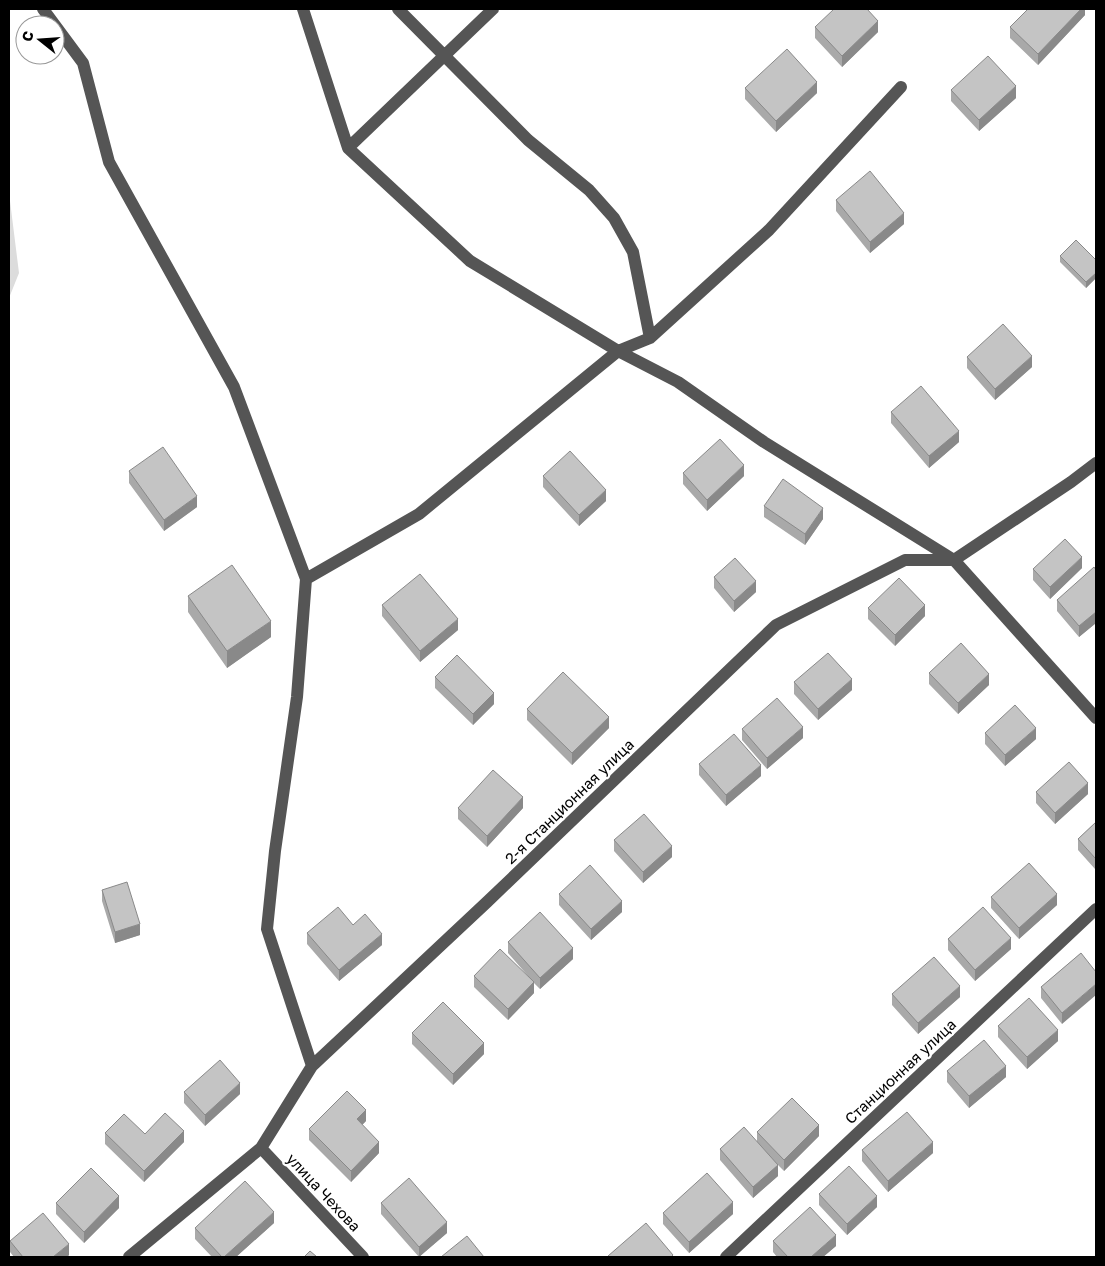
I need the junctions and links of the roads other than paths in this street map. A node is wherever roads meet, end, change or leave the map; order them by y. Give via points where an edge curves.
1 (43, 9) edge
2 (303, 9) edge
3 (398, 9) edge
4 (493, 9) edge
5 (444, 56) junction
6 (901, 87) dead end
7 (348, 148) junction
8 (650, 338) junction
9 (618, 351) junction
10 (1096, 463) edge
11 (954, 560) junction
12 (306, 579) junction
13 (1096, 718) edge
14 (1096, 909) edge
15 (312, 1066) junction
16 (261, 1148) junction
17 (129, 1257) edge
18 (363, 1257) edge
19 (726, 1257) edge

1 - 12 street via 83,63 109,162 234,387
2 - 7 street
3 - 5 street
4 - 5 street
5 - 7 street
5 - 8 street via 528,140 589,190 614,218 633,252
6 - 8 street via 769,230
7 - 9 street via 470,261
8 - 9 street
9 - 11 street via 678,382 764,442
9 - 12 street via 419,514
10 - 11 street
11 - 13 street
11 - 15 street, 2-я Станционная улица via 905,560 776,625
12 - 15 street via 296,697 267,929
14 - 19 street, Станционная улица
15 - 16 street, 2-я Станционная улица
16 - 17 street, 2-я Станционная улица
16 - 18 street, улица Чехова

